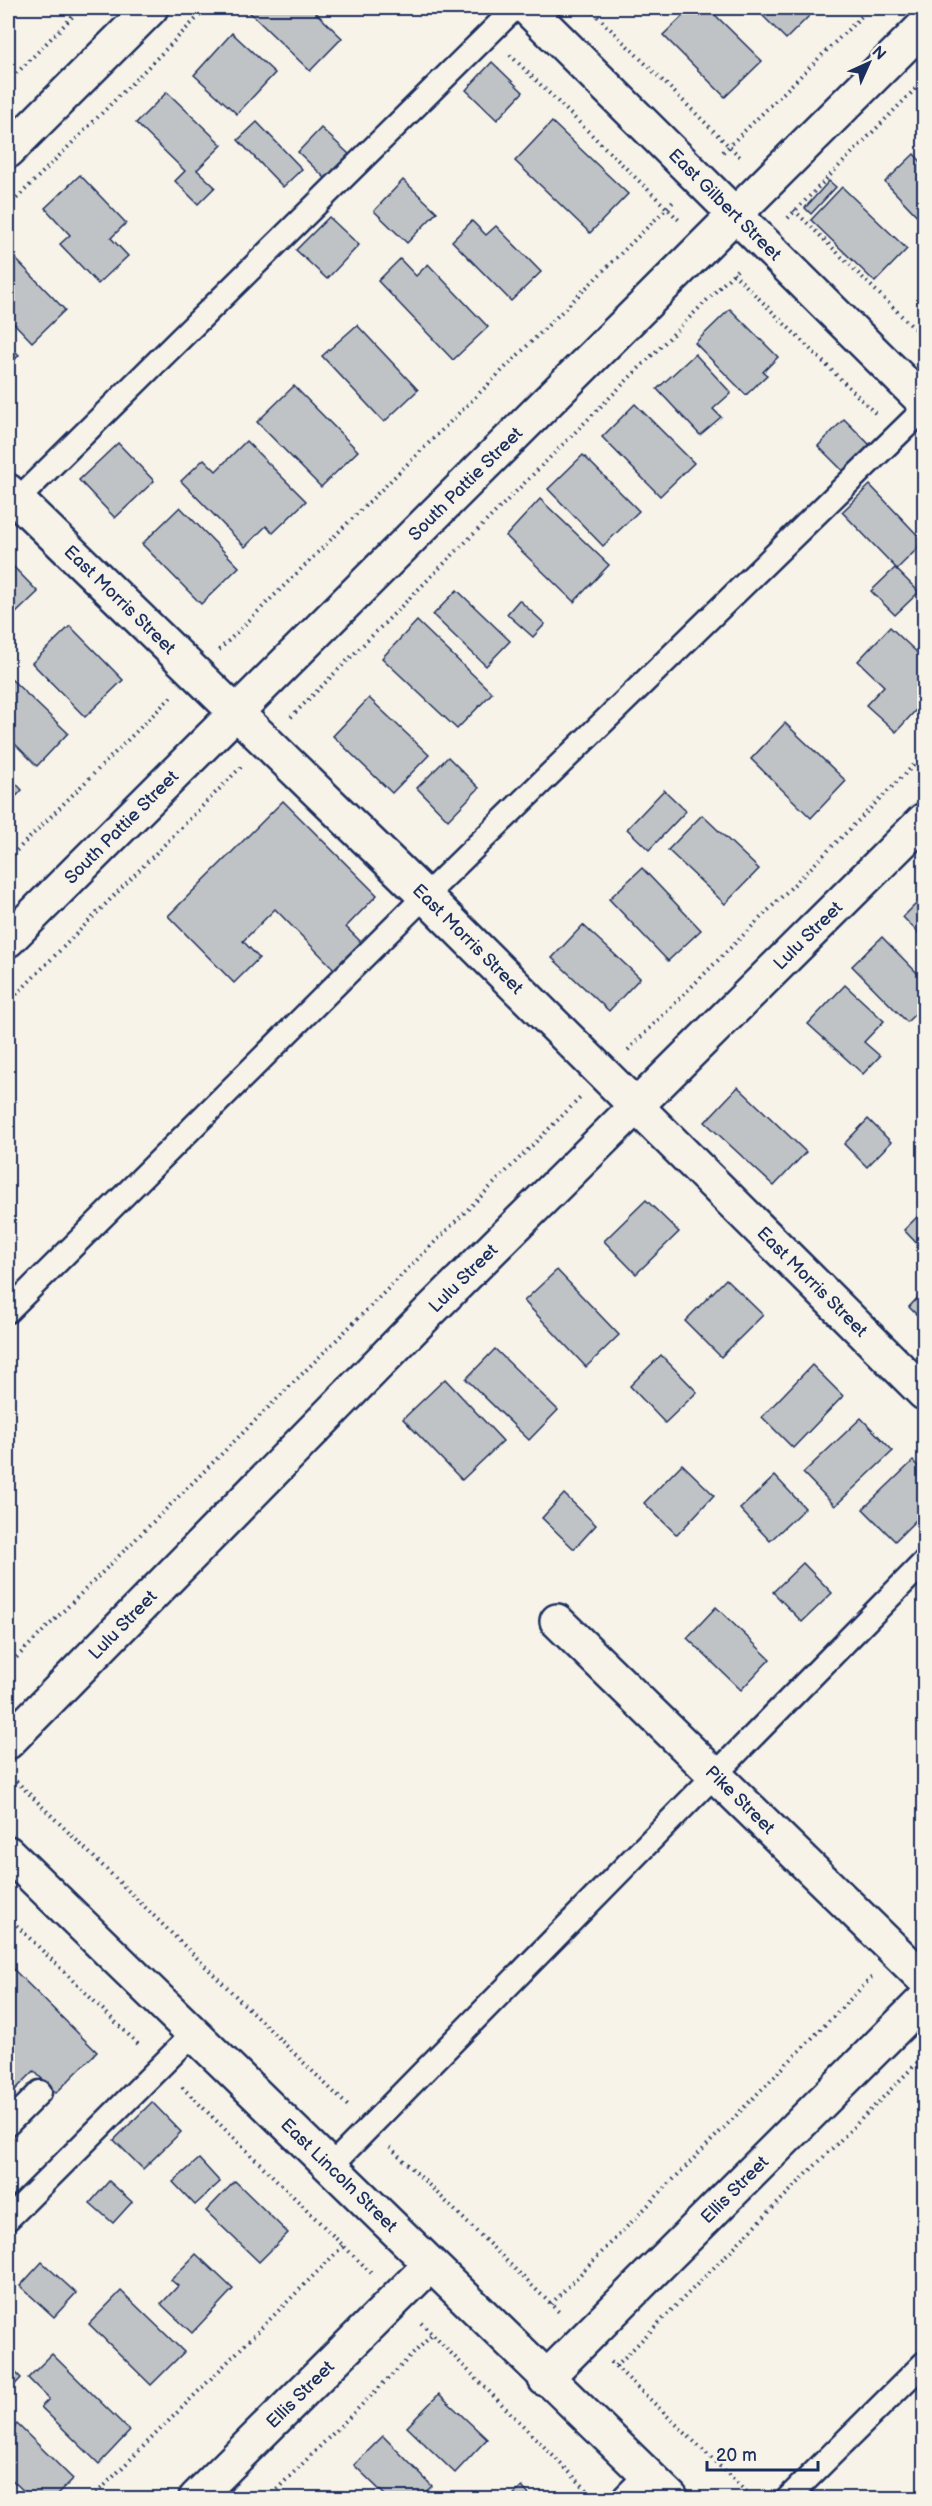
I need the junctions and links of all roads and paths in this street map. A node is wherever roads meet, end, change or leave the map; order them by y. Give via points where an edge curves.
1 (81, 8) edge
2 (151, 8) edge
3 (207, 8) edge
4 (515, 8) edge
5 (527, 8) edge
6 (870, 8) edge
7 (924, 26) edge
8 (924, 80) edge
9 (8, 82) edge
10 (8, 151) edge
11 (697, 178) junction
12 (8, 207) edge
13 (735, 216) junction
14 (763, 243) junction
15 (924, 402) edge
16 (924, 409) edge
17 (10, 500) edge
18 (195, 674) junction
19 (236, 713) junction
20 (266, 742) junction
21 (924, 755) edge
22 (924, 820) edge
23 (8, 859) edge
24 (425, 896) junction
25 (8, 940) edge
26 (8, 1004) edge
27 (604, 1074) junction
28 (636, 1107) junction
29 (8, 1311) edge
30 (924, 1393) edge
31 (924, 1562) edge
32 (557, 1621) dead end
33 (8, 1666) edge
34 (8, 1742) edge
35 (715, 1775) junction
36 (8, 1853) edge
37 (8, 1917) edge
38 (897, 1951) junction
39 (924, 1979) edge
40 (924, 2000) edge
41 (193, 2034) junction
42 (924, 2056) edge
43 (160, 2066) junction
44 (40, 2092) dead end
45 (8, 2124) edge
46 (330, 2167) junction
47 (8, 2219) edge
48 (343, 2246) junction
49 (429, 2266) junction
50 (396, 2299) junction
51 (551, 2304) dead end
52 (432, 2335) junction
53 (924, 2363) edge
54 (616, 2366) dead end
55 (545, 2379) junction
56 (646, 2475) junction
57 (92, 2499) edge
58 (196, 2499) edge
59 (268, 2499) edge
60 (596, 2499) edge
61 (623, 2499) edge
62 (670, 2499) edge
63 (788, 2499) edge

1 - 9 path
2 - 10 street
3 - 12 path
4 - 17 lane
5 - 11 street, East Gilbert Street
6 - 11 path
7 - 13 street, South Pattie Street
8 - 14 path
11 - 13 street, East Gilbert Street
11 - 18 path
13 - 14 street, East Gilbert Street
13 - 19 street, South Pattie Street
14 - 15 street, East Gilbert Street
14 - 20 path
16 - 24 lane
17 - 18 street, East Morris Street
18 - 19 street, East Morris Street
18 - 23 path
19 - 20 street, East Morris Street
19 - 25 street, South Pattie Street
20 - 24 street, East Morris Street
20 - 26 path
21 - 27 path
22 - 28 street, Lulu Street
24 - 27 street, East Morris Street
24 - 29 lane
27 - 28 street, East Morris Street
27 - 33 path
28 - 30 street, East Morris Street
28 - 34 street, Lulu Street via 427,1314
31 - 35 lane
32 - 35 street, Pike Street
35 - 38 street, Pike Street
35 - 46 lane
36 - 41 street, East Lincoln Street
37 - 43 path
38 - 39 street, Pike Street
38 - 51 path
40 - 55 street, Ellis Street
41 - 43 lane
41 - 46 street, East Lincoln Street
42 - 54 path
43 - 47 lane
43 - 48 path
44 - 45 lane
46 - 49 street, East Lincoln Street
48 - 50 path
48 - 57 path
49 - 50 street, Ellis Street
49 - 55 street, East Lincoln Street
50 - 52 path
50 - 58 street, Ellis Street
52 - 59 path
52 - 60 path
53 - 63 lane
55 - 56 street, East Lincoln Street
56 - 61 lane
56 - 62 street, East Lincoln Street

